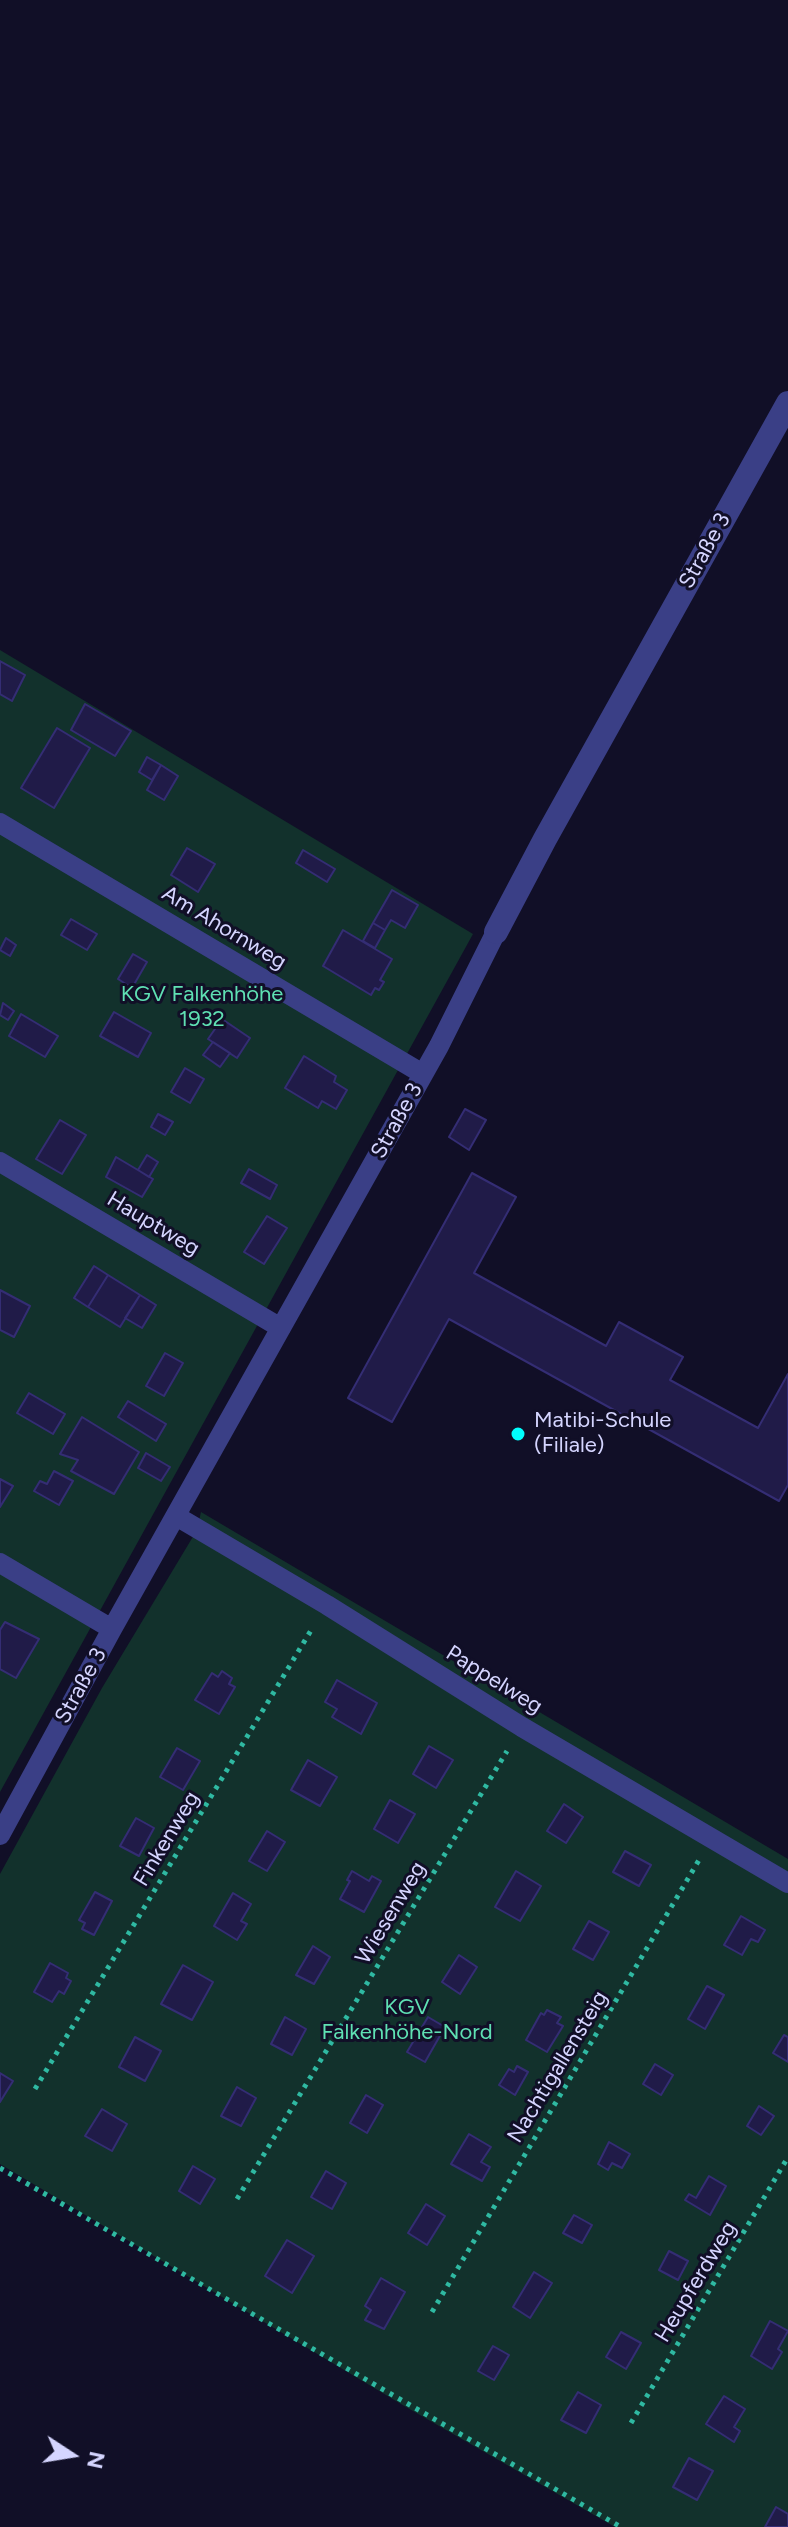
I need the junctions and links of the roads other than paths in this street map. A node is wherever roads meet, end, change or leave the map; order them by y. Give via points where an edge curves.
1 (788, 403) edge
2 (0, 823) edge
3 (496, 932) joint
4 (423, 1074) junction
5 (0, 1162) edge
6 (281, 1328) junction
7 (176, 1516) junction
8 (0, 1563) edge
9 (112, 1629) junction
10 (0, 1835) edge
11 (788, 1883) edge

1 - 3 street, Straße 3
2 - 4 lane, Am Ahornweg
3 - 4 lane, Straße 3
4 - 6 lane, Straße 3
5 - 6 lane, Hauptweg
6 - 7 lane, Straße 3
7 - 9 lane, Straße 3
7 - 11 lane, Pappelweg
8 - 9 lane
9 - 10 lane, Straße 3

